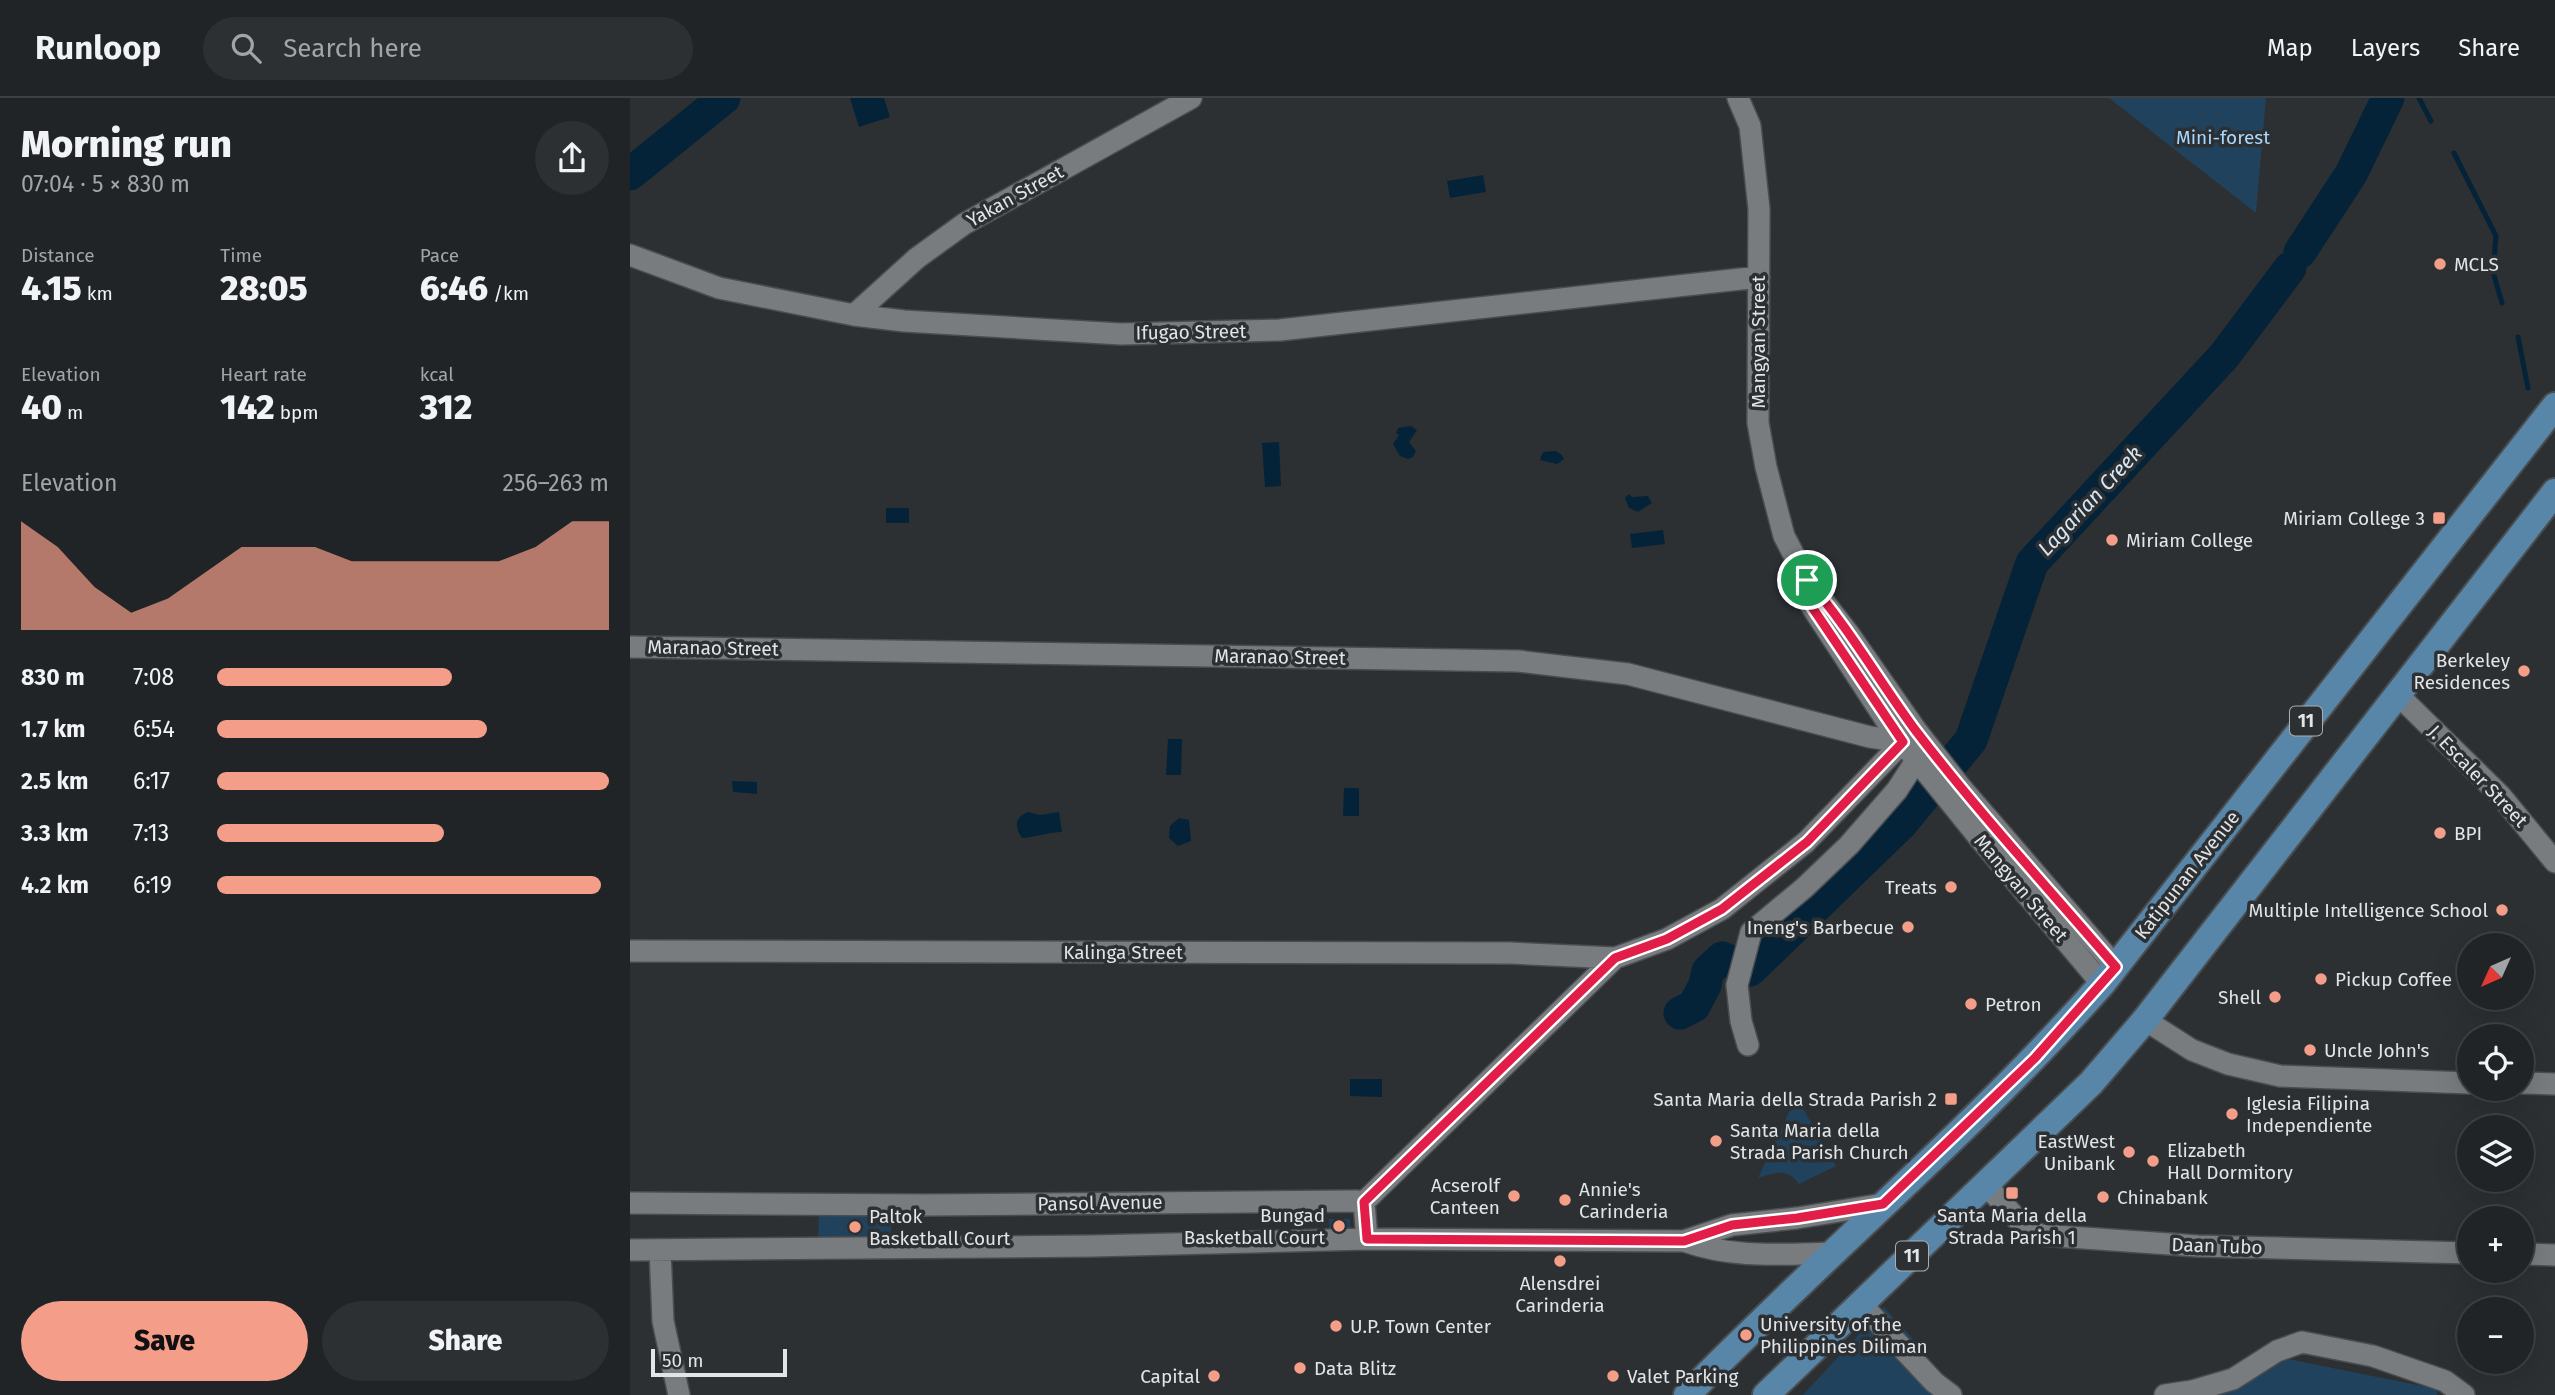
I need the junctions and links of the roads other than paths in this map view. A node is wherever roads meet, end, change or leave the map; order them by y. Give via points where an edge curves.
1 (1191, 98) edge
2 (1738, 98) edge
3 (630, 255) edge
4 (1759, 277) junction
5 (853, 315) junction
6 (2555, 405) edge
7 (2555, 492) edge
8 (630, 647) edge
9 (2397, 694) junction
10 (1909, 736) junction
11 (1917, 759) junction
12 (2555, 862) edge
13 (630, 951) edge
14 (1615, 958) junction
15 (2109, 975) junction
16 (2144, 1020) junction
17 (1748, 1045) dead end
18 (2457, 1083) edge
19 (2534, 1083) edge
20 (2555, 1084) edge
21 (1980, 1111) junction
22 (1985, 1184) junction
23 (1364, 1202) junction
24 (630, 1203) edge
25 (1883, 1204) junction
26 (1367, 1239) junction
27 (1684, 1241) junction
28 (630, 1250) edge
29 (660, 1250) junction
30 (2457, 1253) edge
31 (1835, 1254) junction
32 (2534, 1254) edge
33 (2555, 1255) edge
34 (1861, 1304) junction
35 (1770, 1393) edge
36 (679, 1395) edge
37 (1687, 1395) edge
38 (1709, 1395) edge
39 (1951, 1395) edge
40 (2165, 1395) edge
41 (2463, 1395) edge

1 - 5 street, Yakan Street via 964,224 916,258
2 - 4 street, Mangyan Street via 1750,126 1759,209
3 - 5 street, Ifugao Street via 719,288
4 - 5 street, Ifugao Street via 1280,330 1121,334
4 - 10 street, Mangyan Street via 1758,424 1784,536 1807,580 1836,617
6 - 15 main road, Katipunan Avenue / 11
7 - 9 main road, 11
8 - 10 street, Maranao Street via 1518,661 1629,674 1870,737
9 - 12 street, J. Escaler Street via 2500,796
9 - 16 main road, 11
10 - 11 street, Mangyan Street
10 - 14 street via 1807,842 1722,909 1667,939
10 - 15 street, Mangyan Street via 1958,785
11 - 15 street, Mangyan Street via 1980,839
11 - 17 street via 1897,790 1849,845 1751,932 1737,985
13 - 14 street, Kalinga Street via 1510,953
14 - 23 street
15 - 21 main road, Katipunan Avenue / 11
16 - 18 street via 2192,1050 2280,1076
16 - 22 main road, 11 via 2091,1083
19 - 20 street
21 - 25 main road, Katipunan Avenue / 11
21 - 38 main road via 1960,1152 1943,1171
22 - 30 street, Daan Tubo via 2027,1230 2041,1235 2198,1246
22 - 34 main road, 11
23 - 24 street, Pansol Avenue
23 - 26 street
25 - 27 street via 1732,1225
25 - 31 main road, Katipunan Avenue / 11
26 - 27 street
26 - 29 street
27 - 31 street via 1736,1254
28 - 29 street
29 - 36 street via 663,1321
31 - 37 main road, Katipunan Avenue / 11
32 - 33 street
34 - 35 main road, 11
34 - 39 street
40 - 41 street via 2233,1379 2277,1351 2302,1342 2385,1360 2445,1381

